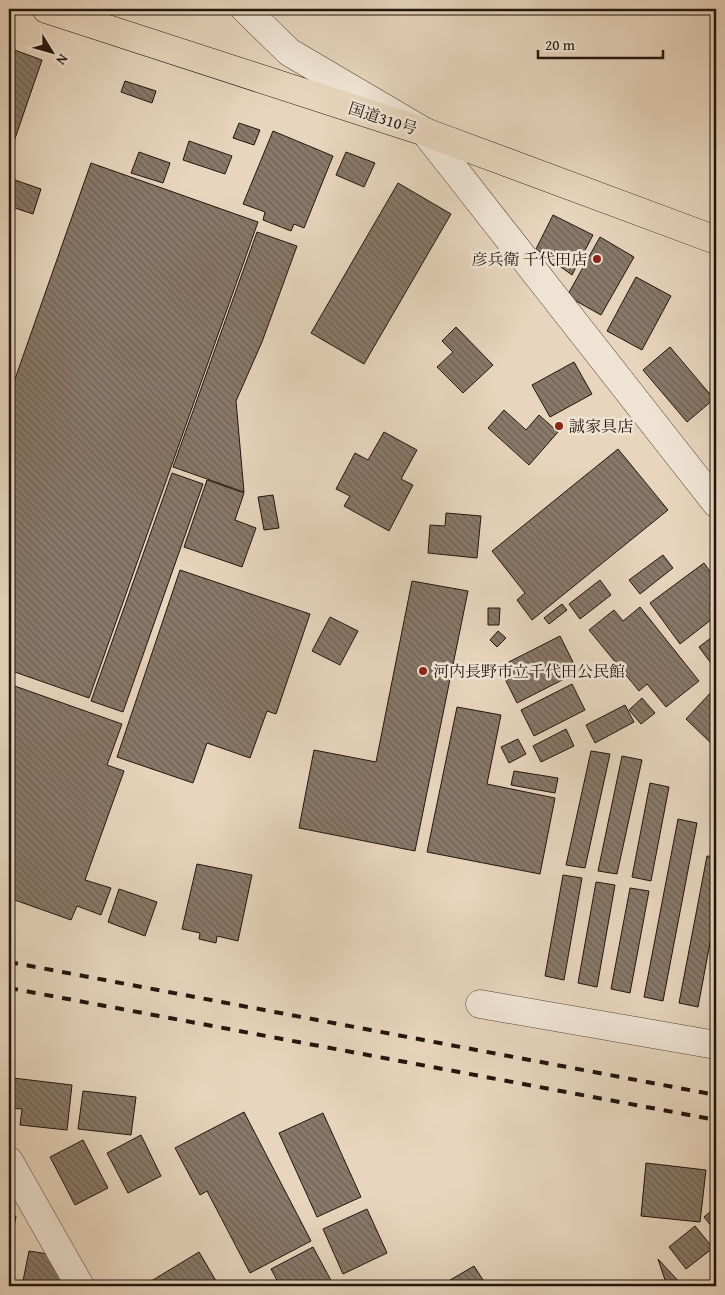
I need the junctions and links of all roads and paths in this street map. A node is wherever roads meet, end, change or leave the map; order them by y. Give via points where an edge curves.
1 (46, 9) edge
2 (245, 9) edge
3 (425, 132) junction
4 (716, 240) edge
5 (716, 503) edge
6 (480, 1004) dead end
7 (716, 1045) edge
8 (9, 1161) edge
9 (80, 1286) edge

1 - 3 highway, 国道310号
2 - 3 street via 290,52
3 - 4 highway, 国道310号
3 - 5 street
6 - 7 street
8 - 9 street

